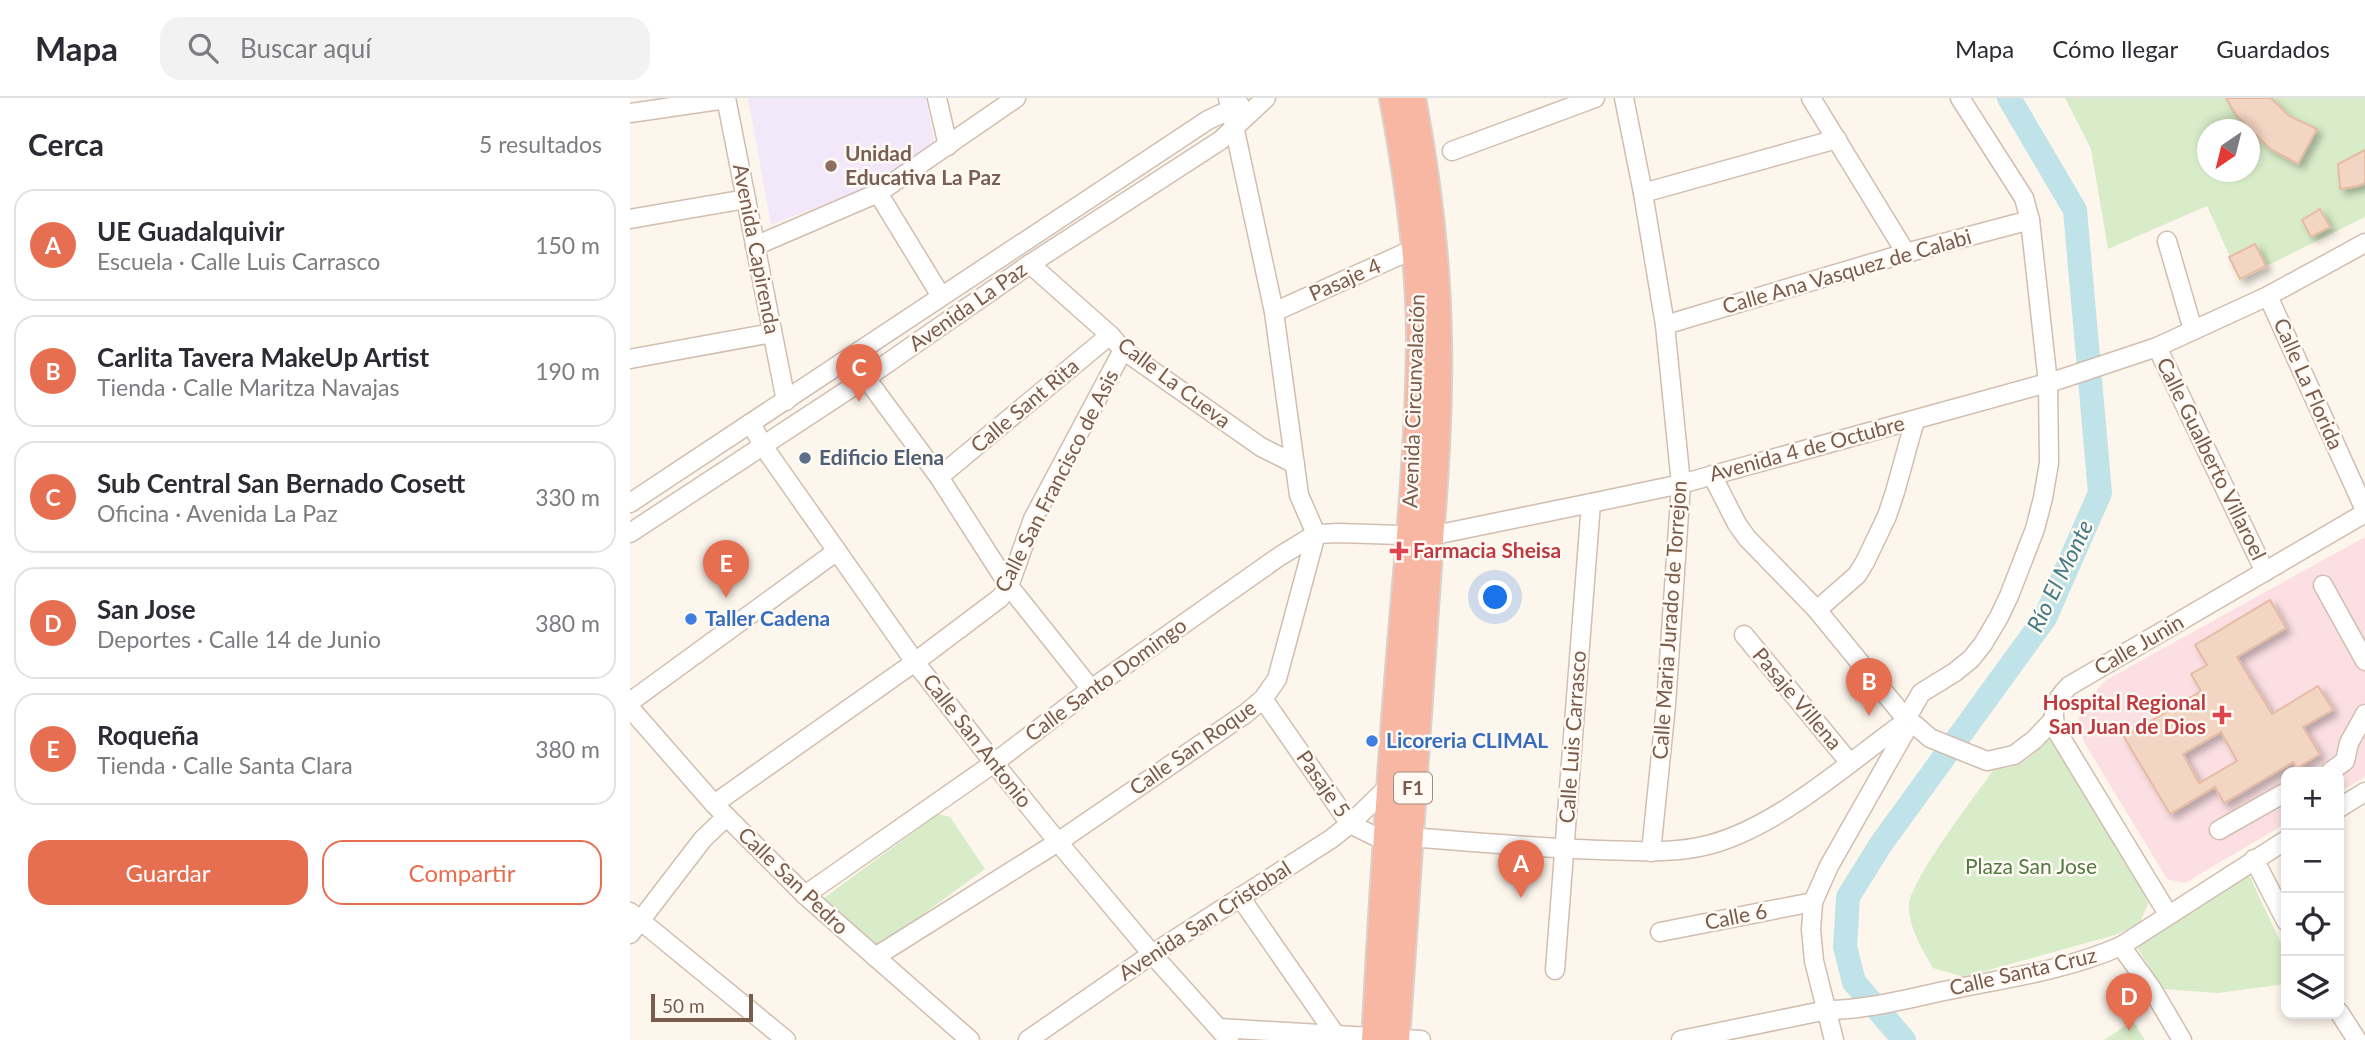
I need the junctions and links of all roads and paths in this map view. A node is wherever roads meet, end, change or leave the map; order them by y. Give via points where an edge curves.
1 (726, 98) edge
2 (937, 98) edge
3 (1016, 98) edge
4 (1256, 98) edge
5 (1266, 98) edge
6 (1393, 98) edge
7 (1412, 98) edge
8 (1595, 98) edge
9 (1624, 98) edge
10 (1811, 98) edge
11 (1960, 98) edge
12 (1229, 104) edge
13 (630, 113) edge
14 (1233, 129) junction
15 (1837, 139) junction
16 (948, 146) junction
17 (1452, 151) dead end
18 (878, 193) junction
19 (1643, 193) junction
20 (746, 199) junction
21 (630, 219) edge
22 (2030, 220) junction
23 (2167, 241) dead end
24 (2365, 244) edge
25 (755, 246) junction
26 (1416, 248) junction
27 (1906, 253) junction
28 (1030, 264) junction
29 (941, 296) junction
30 (2268, 296) junction
31 (1275, 313) junction
32 (1665, 325) junction
33 (2193, 330) junction
34 (772, 333) junction
35 (1110, 335) junction
36 (2157, 347) junction
37 (1124, 350) junction
38 (630, 359) edge
39 (866, 378) junction
40 (2053, 381) junction
41 (786, 401) junction
42 (1915, 420) junction
43 (751, 423) junction
44 (763, 446) junction
45 (1295, 464) junction
46 (1712, 475) junction
47 (939, 477) junction
48 (1681, 484) junction
49 (630, 503) edge
50 (1591, 503) junction
51 (2365, 511) edge
52 (630, 533) edge
53 (1315, 534) junction
54 (1420, 536) junction
55 (837, 551) junction
56 (2265, 572) junction
57 (2323, 585) dead end
58 (1009, 586) junction
59 (1816, 610) junction
60 (1744, 635) dead end
61 (2364, 658) edge
62 (915, 662) junction
63 (1091, 689) junction
64 (1263, 699) junction
65 (630, 702) edge
66 (630, 708) edge
67 (2365, 714) edge
68 (2053, 720) junction
69 (1906, 723) junction
70 (994, 763) junction
71 (1850, 763) junction
72 (2337, 767) edge
73 (1390, 785) junction
74 (2365, 792) edge
75 (2281, 795) edge
76 (2344, 805) edge
77 (720, 811) junction
78 (1350, 824) junction
79 (2219, 830) dead end
80 (1397, 839) junction
81 (1058, 842) junction
82 (2281, 843) edge
83 (1565, 849) junction
84 (1651, 852) junction
85 (2254, 859) junction
86 (805, 895) junction
87 (1240, 897) junction
88 (1813, 902) junction
89 (2281, 911) edge
90 (2168, 914) junction
91 (633, 922) edge
92 (1660, 932) dead end
93 (2121, 946) junction
94 (1152, 954) junction
95 (875, 957) junction
96 (1555, 970) dead end
97 (1827, 1010) junction
98 (2344, 1019) edge
99 (1224, 1034) edge
100 (1335, 1034) junction
101 (1393, 1039) edge
102 (786, 1040) edge
103 (970, 1040) edge
104 (1028, 1040) edge
105 (1681, 1040) edge
106 (1834, 1040) edge
107 (2182, 1040) edge
108 (2357, 1040) edge

1 - 13 street
1 - 20 street, Avenida Capirenda
2 - 16 street
3 - 16 street
4 - 12 street, Avenida La Paz
5 - 14 street, Avenida La Paz
6 - 26 highway, Avenida Circunvalación / F1
7 - 54 highway, Avenida Circunvalación / F1 via 1434,247 1438,339 1437,406
8 - 17 street
9 - 19 street, Calle Maria Jurado de Torrejon
10 - 15 street
11 - 22 street via 2024,198
12 - 14 street
12 - 29 street, Avenida La Paz
14 - 28 street, Avenida La Paz
14 - 31 street
15 - 19 street
15 - 27 street
16 - 18 street
18 - 25 street
18 - 29 street
19 - 32 street, Calle Maria Jurado de Torrejon
20 - 21 street
20 - 25 street, Avenida Capirenda
22 - 27 street, Calle Ana Vasquez de Calabi
22 - 40 street
23 - 33 street
24 - 30 street, Avenida 4 de Octubre
25 - 34 street, Avenida Capirenda
26 - 31 street, Pasaje 4
26 - 54 highway, Avenida Circunvalación / F1
27 - 32 street, Calle Ana Vasquez de Calabi
28 - 35 street, Calle La Cueva
28 - 39 street, Avenida La Paz
29 - 41 street, Avenida La Paz
30 - 33 street, Avenida 4 de Octubre
30 - 51 street, Calle La Florida
31 - 45 street
32 - 48 street, Calle Maria Jurado de Torrejon
33 - 36 street, Avenida 4 de Octubre
34 - 38 street
34 - 41 street, Avenida Capirenda
35 - 37 street, Calle La Cueva
35 - 47 street, Calle Sant Rita
36 - 40 street, Avenida 4 de Octubre
36 - 56 street, Calle Gualberto Villaroel
37 - 45 street, Calle La Cueva via 1261,447
37 - 58 street, Calle San Francisco de Asis via 1033,519
39 - 44 street, Avenida La Paz
39 - 47 street
40 - 42 street, Avenida 4 de Octubre
40 - 69 street via 2043,498 2009,596 1971,659 1921,694
41 - 43 street, Avenida La Paz
42 - 46 street, Avenida 4 de Octubre
42 - 59 street via 1891,504 1865,562 1857,575
43 - 44 street, Calle San Antonio
43 - 49 street, Avenida La Paz
44 - 52 street, Avenida La Paz
44 - 55 street, Calle San Antonio
45 - 53 street via 1299,495
46 - 48 street, Avenida 4 de Octubre
46 - 59 street via 1737,524
47 - 58 street
48 - 50 street, Avenida 4 de Octubre
48 - 84 street, Calle Maria Jurado de Torrejon
50 - 54 street, Avenida 4 de Octubre
50 - 83 street, Calle Luis Carrasco
51 - 56 street, Calle Junin
53 - 54 street
53 - 63 street, Calle Santo Domingo
53 - 64 street, Calle San Roque via 1277,679
54 - 73 highway, Avenida Circunvalación / F1
54 - 80 highway, Avenida Circunvalación / F1
55 - 62 street, Calle San Antonio
55 - 65 street
56 - 68 street, Calle Junin via 2069,686 2055,705
57 - 61 street
58 - 62 street, Calle San Francisco de Asis via 1000,598
58 - 63 street
59 - 69 street
60 - 71 street, Pasaje Villena
62 - 70 street, Calle San Antonio
62 - 77 street, Calle San Francisco de Asis
63 - 70 street, Calle Santo Domingo
64 - 78 street, Pasaje 5
64 - 81 street, Calle San Roque
66 - 77 street, Calle San Pedro
67 - 72 street via 2345,761
68 - 69 street via 2014,755 1987,761
68 - 90 street
69 - 71 street
69 - 88 street
70 - 81 street, Calle San Antonio
70 - 86 street, Calle Santo Domingo
71 - 84 street via 1779,814 1738,834 1710,845
73 - 78 street, Pasaje 5
73 - 80 highway, Avenida Circunvalación / F1
74 - 76 street
75 - 79 street
77 - 86 street, Calle San Pedro
77 - 91 street, Calle San Francisco de Asis via 703,839
78 - 80 street
78 - 87 street, Avenida San Cristobal
80 - 83 street
80 - 101 highway, Avenida Circunvalación / F1
81 - 94 street, Calle San Antonio
81 - 95 street, Calle San Roque
82 - 85 street
83 - 84 street
83 - 96 street, Calle Luis Carrasco
85 - 89 street
85 - 90 street
86 - 95 street, Calle San Pedro
87 - 94 street, Avenida San Cristobal
87 - 100 street
88 - 92 street, Calle 6
88 - 97 street via 1814,961
90 - 93 street, Calle Santa Cruz
91 - 102 street
93 - 97 street, Calle Santa Cruz via 2068,966 1848,1010
93 - 107 street
94 - 99 street, Calle San Antonio
94 - 104 street, Avenida San Cristobal
95 - 103 street, Calle San Pedro
97 - 105 street
97 - 106 street
98 - 108 street
99 - 100 street
100 - 101 street

